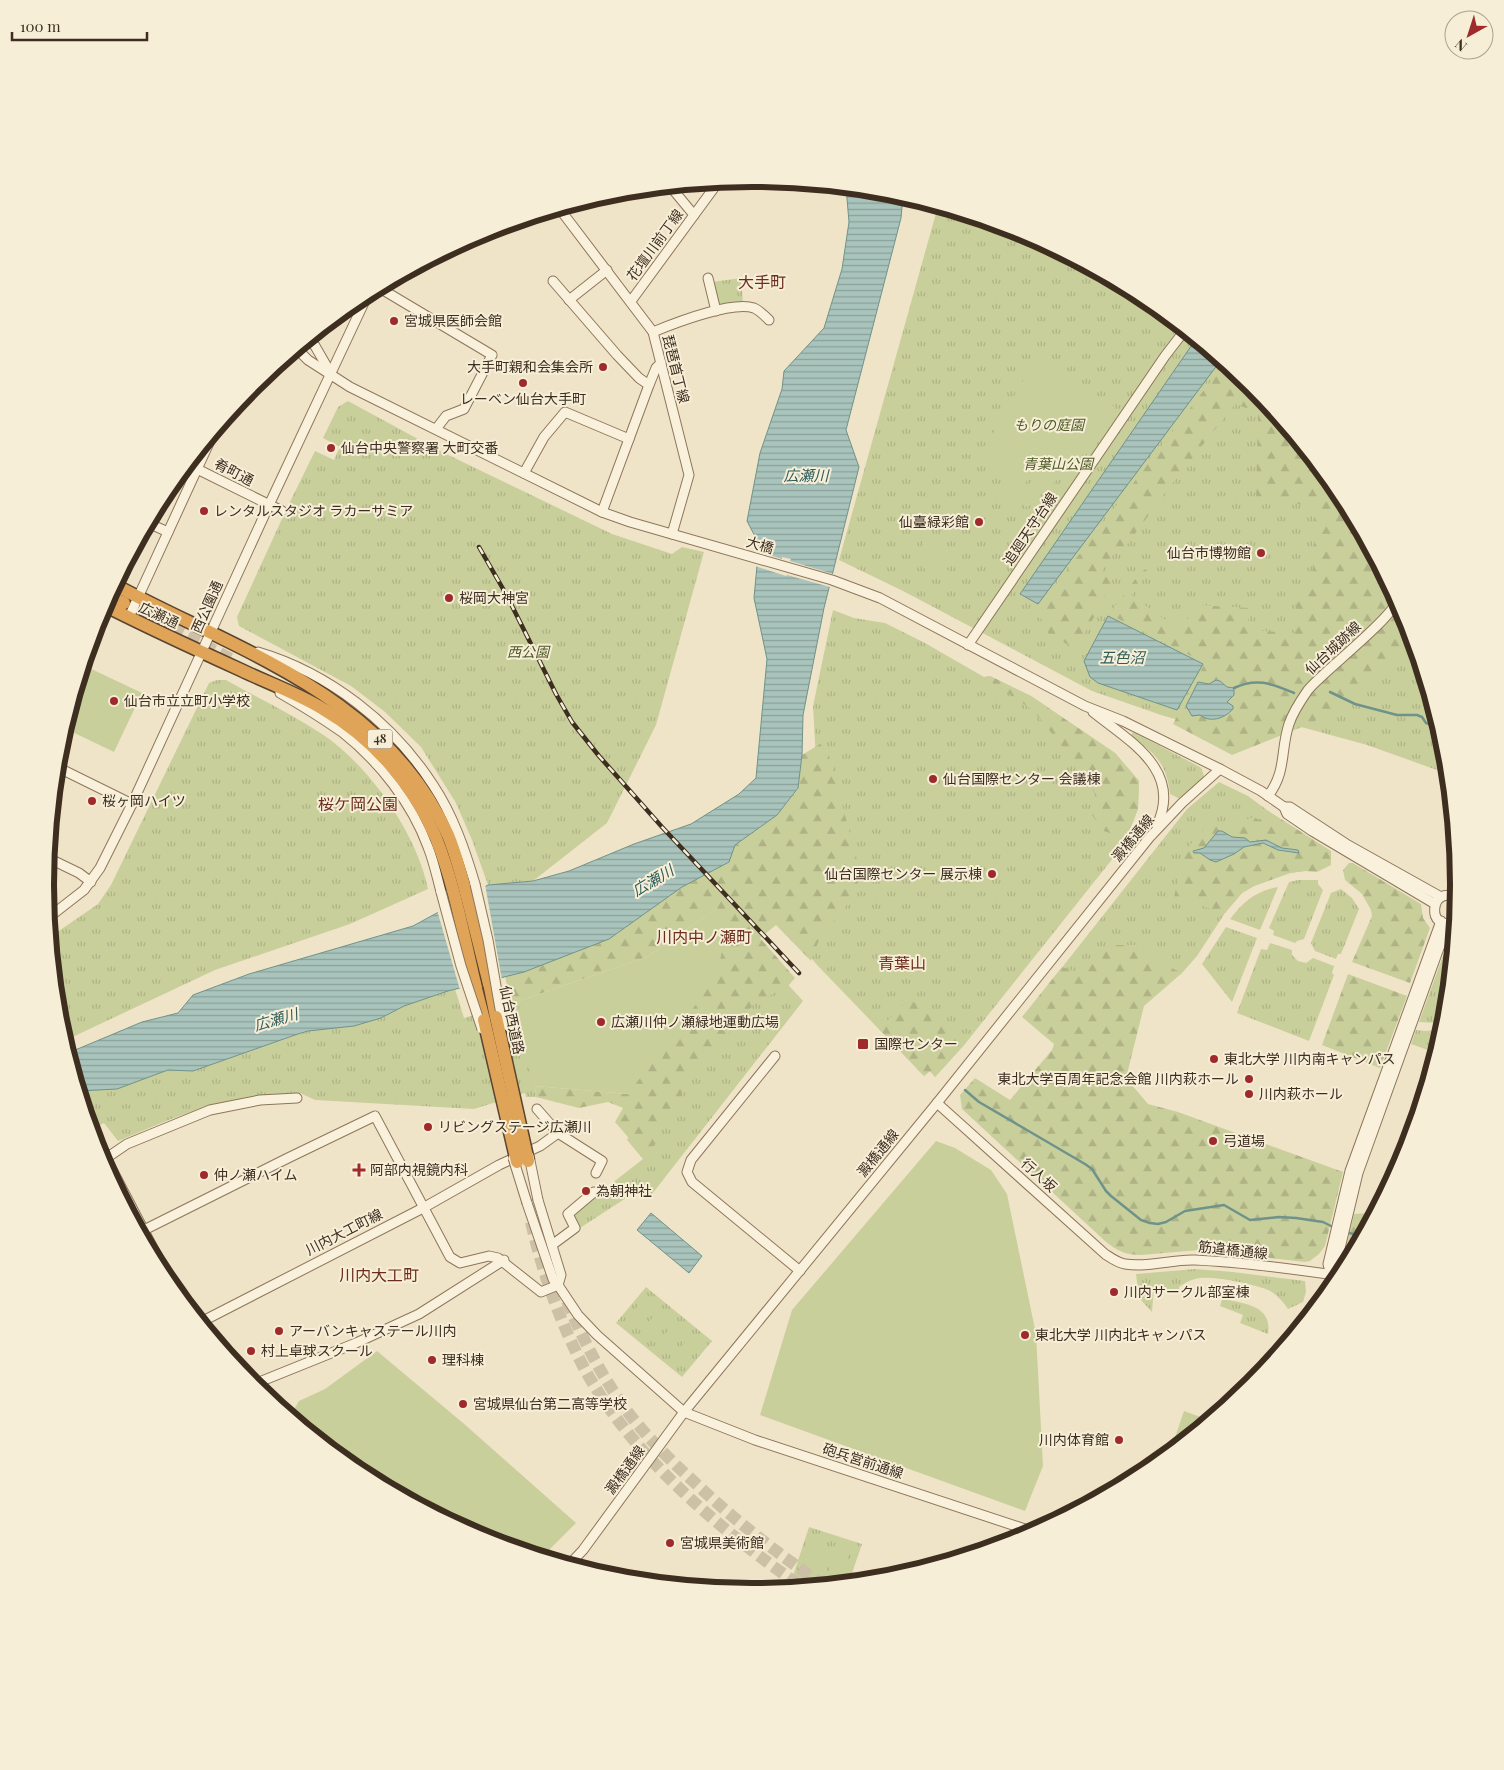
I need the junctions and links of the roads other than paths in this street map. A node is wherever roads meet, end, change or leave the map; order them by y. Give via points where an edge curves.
1 (714, 188) edge
2 (675, 191) edge
3 (563, 213) edge
4 (694, 215) junction
5 (607, 270) junction
6 (708, 278) dead end
7 (553, 281) dead end
8 (385, 291) edge
9 (569, 300) junction
10 (631, 301) junction
11 (363, 305) edge
12 (716, 312) junction
13 (769, 320) dead end
14 (653, 332) junction
15 (1181, 335) edge
16 (312, 344) edge
17 (301, 352) edge
18 (661, 364) junction
19 (331, 374) junction
20 (649, 385) junction
21 (436, 430) junction
22 (629, 439) junction
23 (205, 451) edge
24 (193, 467) edge
25 (197, 469) junction
26 (524, 474) junction
27 (269, 505) junction
28 (282, 511) dead end
29 (602, 512) junction
30 (153, 525) edge
31 (168, 532) junction
32 (676, 535) junction
33 (120, 590) edge
34 (118, 593) edge
35 (116, 597) edge
36 (130, 599) junction
37 (111, 609) edge
38 (1393, 609) edge
39 (129, 617) junction
40 (211, 634) junction
41 (968, 646) junction
42 (202, 652) junction
43 (1085, 706) junction
44 (1220, 769) junction
45 (64, 771) edge
46 (1268, 796) junction
47 (132, 804) junction
48 (1149, 838) junction
49 (55, 861) edge
50 (91, 882) junction
51 (458, 888) junction
52 (1450, 896) edge
53 (1438, 901) junction
54 (55, 913) edge
55 (1448, 922) edge
56 (775, 1056) dead end
57 (297, 1098) dead end
58 (937, 1103) junction
59 (537, 1109) dead end
60 (558, 1133) junction
61 (109, 1156) edge
62 (596, 1173) dead end
63 (594, 1192) dead end
64 (423, 1208) junction
65 (145, 1230) edge
66 (552, 1245) junction
67 (504, 1260) junction
68 (1123, 1264) joint
69 (1336, 1268) edge
70 (800, 1271) junction
71 (1332, 1274) edge
72 (558, 1285) junction
73 (206, 1319) edge
74 (261, 1381) edge
75 (684, 1412) junction
76 (1023, 1528) edge
77 (574, 1560) edge

1 - 4 street, 花壇川前丁線
2 - 4 street
3 - 5 street, 琵琶首丁線
4 - 10 street, 花壇川前丁線
5 - 9 street
5 - 10 street, 琵琶首丁線
6 - 12 street
7 - 9 street
8 - 21 street via 492,355 464,409 446,416
9 - 20 street via 617,355
10 - 14 street, 琵琶首丁線
11 - 19 street, 西公園通
12 - 13 street via 743,306 756,308
12 - 14 street
14 - 18 street, 琵琶首丁線
15 - 41 street, 追廻天守台線
16 - 19 street
17 - 19 street, 大橋
18 - 20 street
18 - 32 street, 琵琶首丁線 via 689,475
19 - 21 street, 大橋 via 350,387
19 - 27 street, 西公園通
20 - 22 street
21 - 26 street, 大橋
22 - 26 street via 565,412 544,437
22 - 29 street
23 - 25 street
24 - 25 street, 肴町通
25 - 27 street, 肴町通
25 - 31 street
26 - 29 street, 大橋
27 - 28 street, 肴町通
27 - 40 street, 西公園通
29 - 32 street, 大橋
30 - 31 street
31 - 36 street
32 - 41 street, 大橋 via 832,580 880,598
33 - 36 highway, 広瀬通 / 48
34 - 36 highway, 48
35 - 36 highway, 48
36 - 39 street
36 - 40 highway, 広瀬通 / 48
37 - 39 highway, 広瀬通 / 48
38 - 46 street, 仙台城跡線 via 1308,690 1288,725 1279,778
39 - 42 highway, 広瀬通 / 48
40 - 42 street, 西公園通
40 - 51 highway, 48 via 308,684 337,703 398,757 428,797 448,836
41 - 43 street, 大橋
42 - 47 street, 西公園通
42 - 51 highway, 48 via 324,709 376,749 418,802
43 - 44 street
43 - 48 street via 1148,758 1160,777 1164,791 1163,809
44 - 46 street
44 - 48 street, 澱橋通線
45 - 47 street
46 - 53 street
47 - 50 street, 西公園通
48 - 58 street, 澱橋通線
49 - 50 street
50 - 54 street, 西公園通
51 - 51 highway, 仙台西道路 / 48, bridge via 489,984 522,1162 476,988
51 - 66 street, bridge via 488,940 510,1075 538,1200
51 - 72 street, 砲兵営前通線, bridge via 461,966 480,1022 514,1161 553,1279
52 - 53 street
53 - 55 street via 1435,915
55 - 69 street via 1358,1173
56 - 70 street via 691,1160 687,1172 692,1182
57 - 61 street via 260,1100 210,1110 127,1144
58 - 68 street, 行人坂 via 1105,1254
58 - 70 street, 澱橋通線
59 - 60 street
60 - 62 street via 602,1161
60 - 64 street, 川内大工町線 via 540,1146
63 - 66 street via 568,1214 575,1228
64 - 65 street via 375,1116
64 - 67 street via 450,1257 460,1263 489,1256
64 - 73 street, 川内大工町線
66 - 72 street via 561,1275
67 - 72 street via 541,1292
67 - 74 street via 419,1314
68 - 71 street, 筋違橋通線 via 1192,1260 1234,1262
70 - 75 street, 澱橋通線
72 - 75 street, 砲兵営前通線 via 578,1315 597,1335
75 - 76 street, 砲兵営前通線 via 755,1440
75 - 77 street, 澱橋通線

